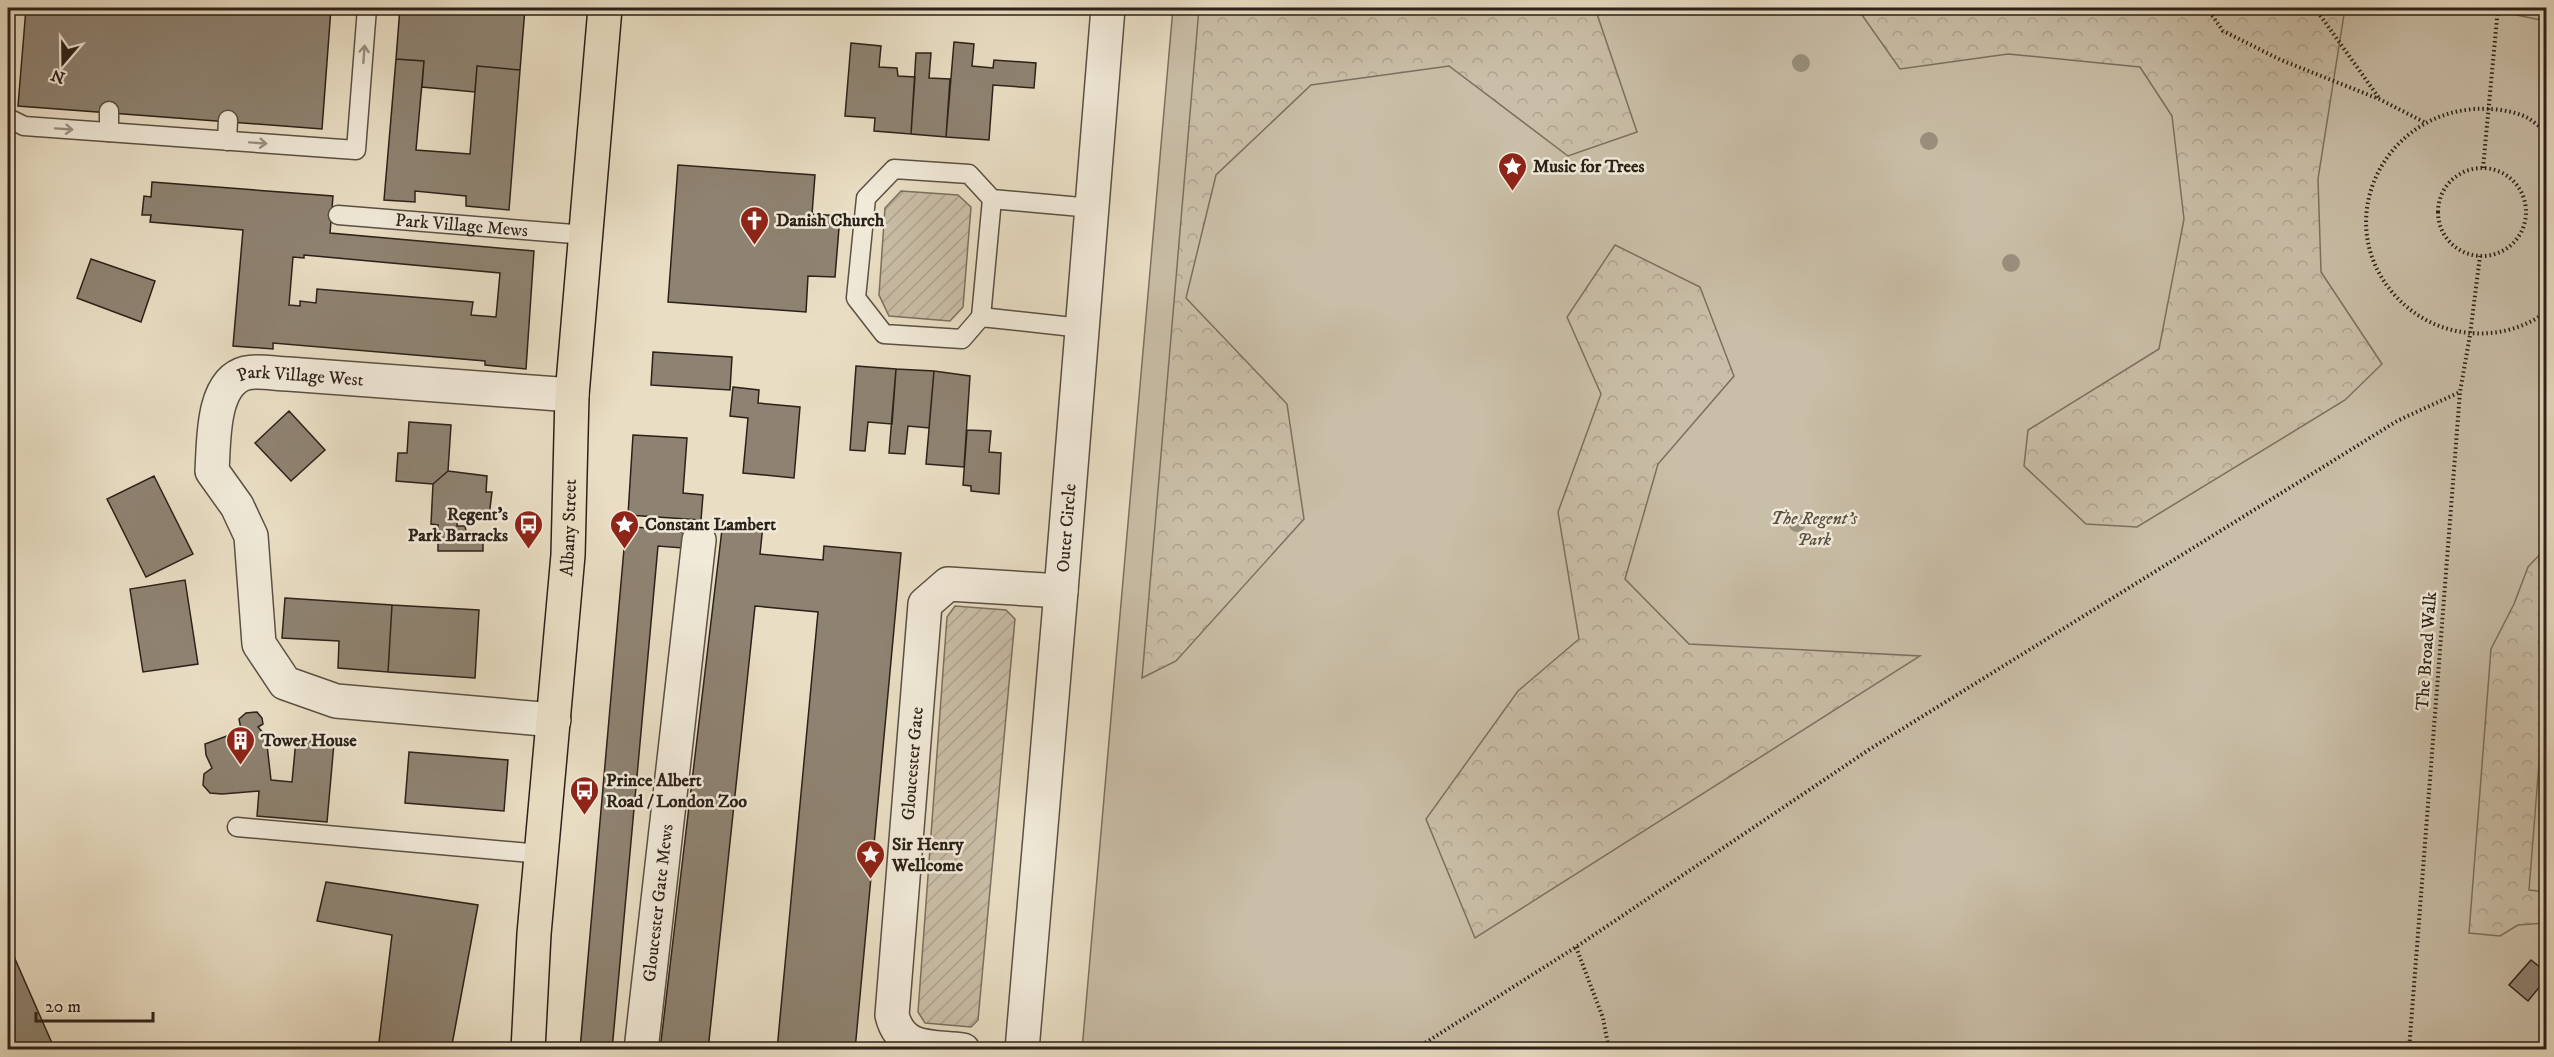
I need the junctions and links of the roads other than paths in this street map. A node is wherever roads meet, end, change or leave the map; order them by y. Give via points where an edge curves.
1 (367, 8) edge
2 (605, 8) edge
3 (1108, 8) edge
4 (109, 111) dead end
5 (8, 118) edge
6 (228, 120) dead end
7 (109, 132) junction
8 (227, 141) junction
9 (992, 199) junction
10 (1092, 208) junction
11 (338, 215) dead end
12 (586, 235) junction
13 (981, 317) junction
14 (1082, 328) junction
15 (572, 395) junction
16 (699, 540) dead end
17 (1061, 591) junction
18 (554, 720) junction
19 (237, 826) dead end
20 (541, 854) junction
21 (528, 1050) edge
22 (641, 1050) edge
23 (963, 1050) edge
24 (1022, 1050) edge

8 -> 1 lane via 356,150
2 - 12 main road, Albany Street
3 - 10 street, Outer Circle
4 - 7 lane
5 -> 7 lane via 24,126
6 - 8 lane
7 - 8 lane
9 - 10 lane
9 - 13 lane
9 - 13 lane via 969,174 894,169 866,198 856,298 884,334 962,339
10 - 14 street, Outer Circle
11 - 12 lane, Park Village Mews
12 - 15 main road, Albany Street
13 - 14 lane
14 - 17 street, Outer Circle
15 - 18 main road, Albany Street via 568,555
15 - 18 street, Park Village West via 246,373 226,385 220,403 212,471 237,506 251,536 259,644 285,683 336,701
16 - 22 street, Gloucester Gate Mews
17 - 23 street, Gloucester Gate via 948,584 925,604 892,1016 903,1038 913,1044
17 - 24 street, Outer Circle
18 - 20 main road, Albany Street
19 - 20 lane
20 - 21 main road, Albany Street

